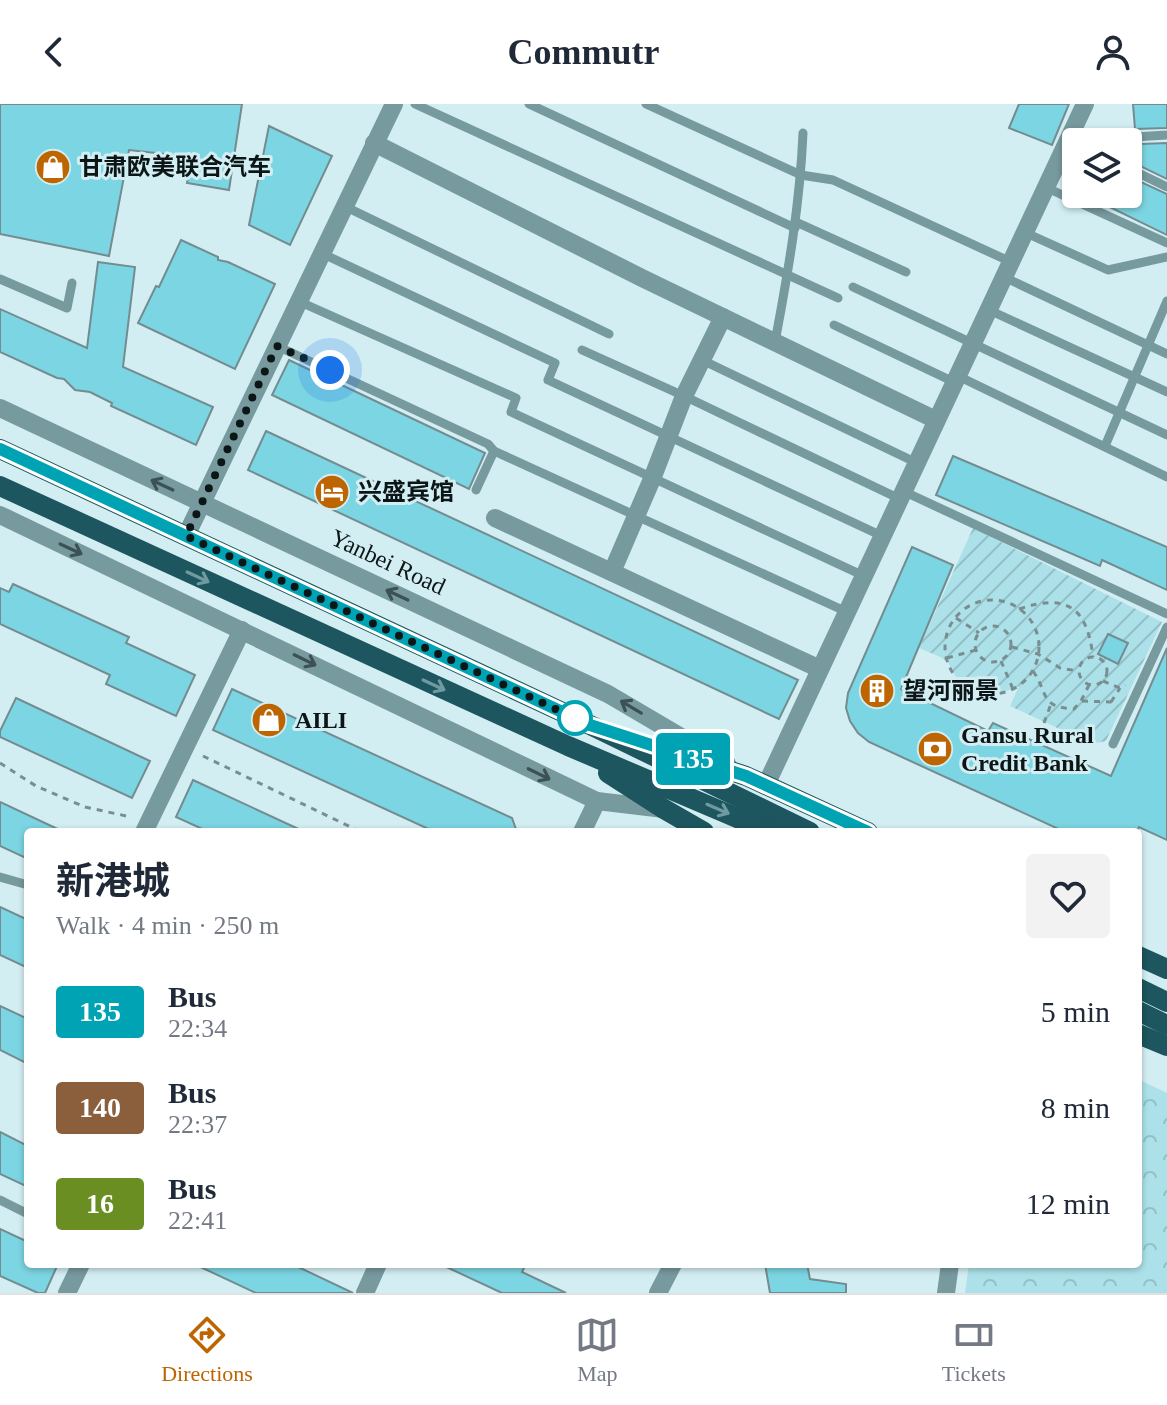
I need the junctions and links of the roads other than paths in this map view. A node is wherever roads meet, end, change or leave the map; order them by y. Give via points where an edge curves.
1 (394, 104) edge
2 (415, 104) edge
3 (529, 104) edge
4 (646, 104) edge
5 (1085, 104) edge
6 (1077, 128) edge
7 (803, 133) dead end
8 (1167, 135) edge
9 (1142, 137) edge
10 (374, 143) junction
11 (1062, 158) edge
12 (801, 175) junction
13 (1142, 175) edge
14 (1045, 187) junction
15 (1167, 187) edge
16 (344, 206) junction
17 (795, 225) junction
18 (1024, 232) junction
19 (1167, 243) edge
20 (321, 253) junction
21 (1167, 257) edge
22 (1007, 269) junction
23 (906, 272) dead end
24 (788, 276) junction
25 (0, 279) edge
26 (72, 283) dead end
27 (853, 287) dead end
28 (838, 298) dead end
29 (298, 301) junction
30 (1167, 301) edge
31 (988, 310) junction
32 (723, 317) junction
33 (834, 325) dead end
34 (609, 334) dead end
35 (775, 342) junction
36 (973, 343) junction
37 (1148, 345) junction
38 (277, 346) junction
39 (582, 350) dead end
40 (1167, 354) edge
41 (702, 360) junction
42 (1134, 377) junction
43 (956, 379) junction
44 (1167, 392) edge
45 (684, 396) junction
46 (0, 408) edge
47 (1119, 412) junction
48 (936, 420) junction
49 (1167, 435) edge
50 (669, 436) junction
51 (1105, 446) junction
52 (0, 449) edge
53 (494, 451) junction
54 (917, 463) junction
55 (1167, 477) edge
56 (652, 479) junction
57 (0, 486) edge
58 (476, 490) dead end
59 (902, 495) junction
60 (201, 503) junction
61 (0, 515) edge
62 (636, 516) junction
63 (495, 518) dead end
64 (186, 536) junction
65 (882, 536) junction
66 (612, 572) junction
67 (864, 576) junction
68 (847, 612) junction
69 (1167, 614) edge
70 (1167, 627) edge
71 (242, 630) junction
72 (820, 669) junction
73 (590, 725) junction
74 (1113, 744) dead end
75 (568, 746) junction
76 (746, 776) junction
77 (766, 785) junction
78 (597, 801) junction
79 (664, 809) junction
80 (769, 825) edge
81 (147, 826) edge
82 (584, 828) edge
83 (697, 828) edge
84 (859, 828) edge
85 (0, 877) edge
86 (24, 884) edge
87 (1142, 958) edge
88 (1167, 969) edge
89 (1142, 990) edge
90 (1167, 1002) edge
91 (1142, 1013) edge
92 (1167, 1025) edge
93 (1142, 1036) edge
94 (1167, 1046) edge
95 (0, 1200) edge
96 (24, 1212) edge
97 (79, 1268) edge
98 (376, 1268) edge
99 (671, 1268) edge
100 (949, 1268) edge
101 (67, 1293) edge
102 (365, 1293) edge
103 (658, 1293) edge
104 (946, 1293) edge

1 - 10 street
2 - 24 lane
3 - 17 lane
4 - 12 lane
5 - 6 street
7 - 12 lane
8 - 9 lane
10 - 16 street
10 - 32 street
11 - 14 street
12 - 17 lane
12 - 22 lane via 833,180
13 - 15 lane
14 - 18 street
14 - 19 lane
16 - 20 street
16 - 34 lane
17 - 23 lane
17 - 24 lane
18 - 21 lane via 1108,270
18 - 22 street
20 - 29 street
20 - 50 lane via 555,363 548,380
22 - 31 street
22 - 37 lane
24 - 28 lane
24 - 35 lane
25 - 26 lane via 67,308
27 - 36 lane
29 - 38 street
29 - 56 lane via 516,398 511,412
30 - 37 lane
31 - 36 street
31 - 42 lane
32 - 35 street
32 - 41 street
33 - 43 lane
35 - 48 street
36 - 43 street
36 - 47 lane
37 - 40 lane
37 - 42 lane
38 - 53 lane
38 - 60 street
39 - 45 lane
41 - 45 street
41 - 54 lane
42 - 44 lane
42 - 47 lane
43 - 48 street
43 - 51 lane
45 - 50 street
45 - 59 lane
60 -> 46 street, Yanbei Road
47 - 49 lane
47 - 51 lane
48 - 54 street
50 - 56 street
50 - 65 lane
51 - 55 lane
52 - 64 main road
53 - 58 lane
53 - 62 lane
54 - 59 street
56 - 62 street
56 - 67 lane
57 -> 75 main road
59 - 65 street
59 - 69 lane
60 - 64 street
76 -> 60 street, Yanbei Road via 608,694
61 -> 71 street
62 - 66 street
62 - 68 lane
63 - 66 street
64 - 73 main road
65 - 67 street
66 - 72 street
67 - 68 street
68 - 72 street
70 - 74 lane
71 -> 78 street
71 - 81 street
72 - 77 street
73 - 76 main road
73 - 80 main road
75 - 79 main road
75 -> 80 main road
76 - 77 main road
77 - 84 main road
78 - 79 street
78 - 82 street
79 - 83 main road
85 - 86 lane
87 - 88 main road
89 - 90 main road
91 - 92 main road
93 - 94 main road
95 - 96 lane
97 - 101 street
98 - 102 street
99 - 103 street
100 - 104 street

